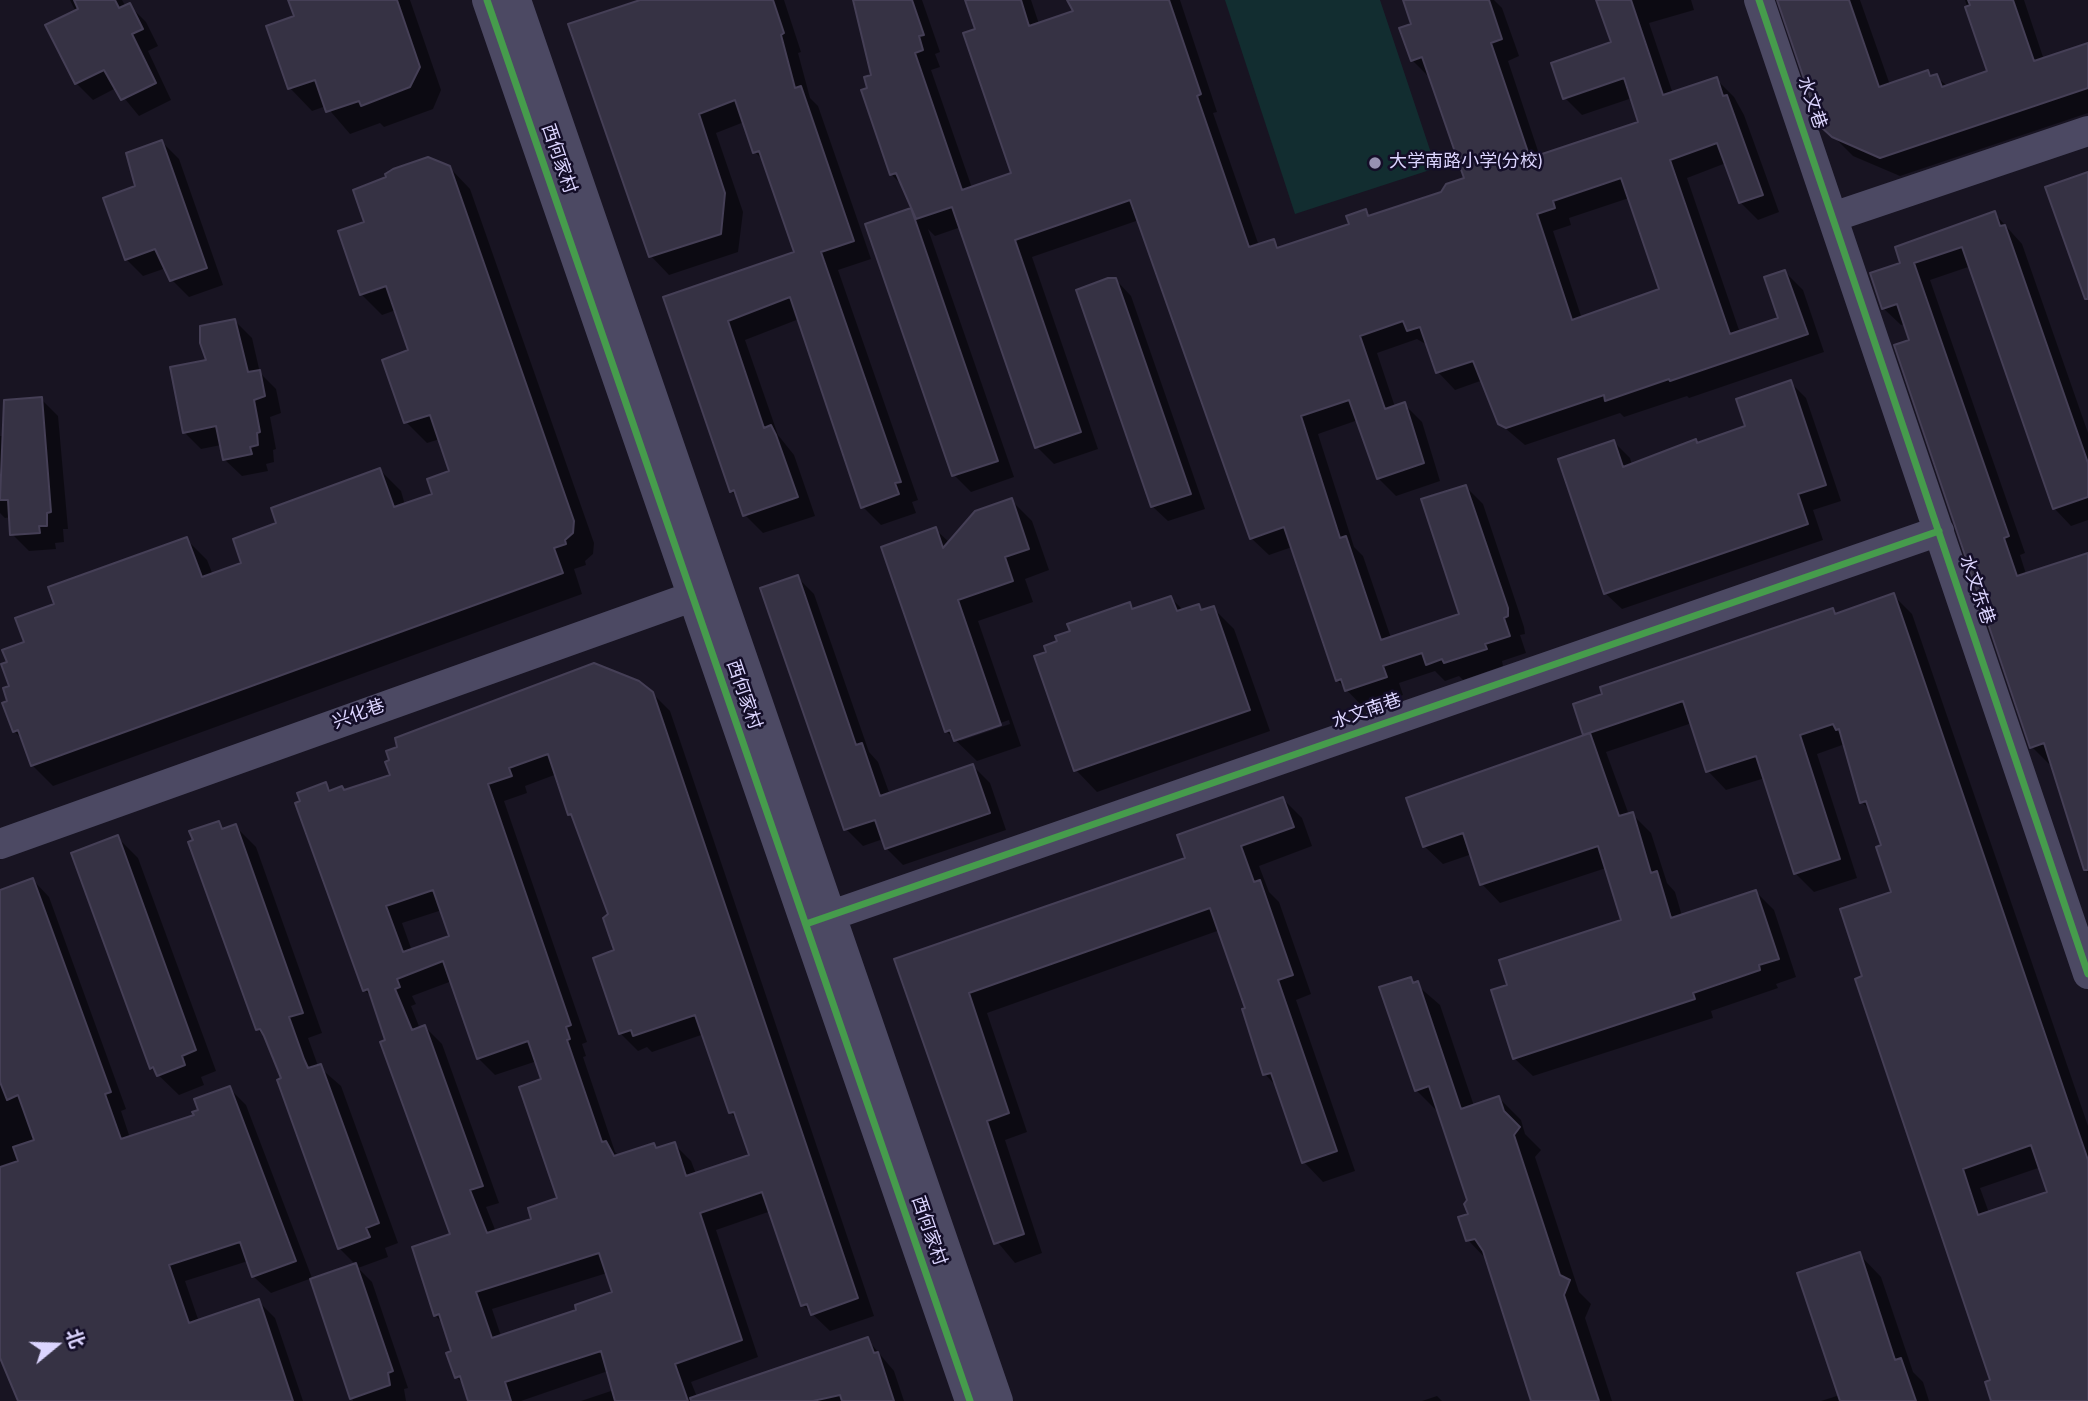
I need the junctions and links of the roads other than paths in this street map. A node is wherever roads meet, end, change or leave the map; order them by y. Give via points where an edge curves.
1 (487, 0) edge
2 (516, 0) edge
3 (1759, 0) edge
4 (2088, 131) edge
5 (1833, 217) junction
6 (1939, 531) junction
7 (705, 592) junction
8 (0, 844) edge
9 (818, 920) junction
10 (2088, 974) edge
11 (970, 1401) edge
12 (998, 1401) edge

1 - 7 street, 西何家村
2 - 7 street, 西何家村
3 - 5 street, 水文巷
4 - 5 street
5 - 6 street, 水文东巷
6 - 9 street, 水文南巷
6 - 10 street, 水文东巷
7 - 8 street, 兴化巷
7 - 9 street, 西何家村
9 - 11 street, 西何家村
9 - 12 street, 西何家村

